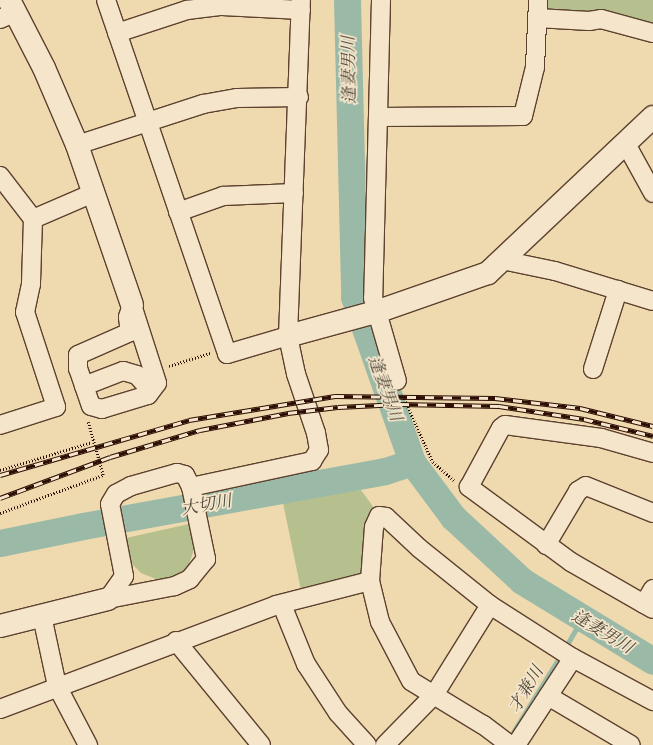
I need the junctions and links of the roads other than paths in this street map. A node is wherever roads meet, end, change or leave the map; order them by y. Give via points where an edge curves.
1 (106, 0) edge
2 (381, 0) edge
3 (222, 3) edge
4 (301, 5) edge
5 (538, 9) edge
6 (8, 11) edge
7 (117, 33) junction
8 (653, 33) edge
9 (299, 97) junction
10 (378, 117) junction
11 (653, 117) edge
12 (148, 122) junction
13 (626, 144) junction
14 (77, 145) junction
15 (0, 176) edge
16 (93, 193) junction
17 (294, 193) junction
18 (653, 193) edge
19 (178, 212) junction
20 (33, 219) junction
21 (502, 260) junction
22 (618, 290) junction
23 (653, 301) edge
24 (132, 305) junction
25 (375, 311) junction
26 (130, 332) junction
27 (288, 336) junction
28 (145, 342) junction
29 (593, 370) dead end
30 (397, 381) road end
31 (84, 386) junction
32 (151, 391) junction
33 (0, 425) edge
34 (653, 452) edge
35 (191, 487) junction
36 (653, 513) edge
37 (546, 545) junction
38 (124, 576) junction
39 (370, 581) junction
40 (149, 591) junction
41 (108, 599) junction
42 (650, 601) edge
43 (282, 605) junction
44 (490, 605) junction
45 (42, 616) junction
46 (0, 626) edge
47 (176, 641) junction
48 (573, 658) junction
49 (57, 686) junction
50 (434, 696) junction
51 (548, 696) junction
52 (653, 701) edge
53 (0, 709) edge
54 (87, 745) edge
55 (261, 745) edge
56 (367, 745) edge
57 (385, 745) edge
58 (510, 745) edge
59 (516, 745) edge
60 (631, 745) edge

1 - 7 street
2 - 10 street
3 - 4 street
3 - 7 street via 188,10
4 - 9 street
5 - 8 street via 589,21 601,19
5 - 10 street via 535,67 523,116
6 - 14 street via 44,68
7 - 12 street
9 - 12 street via 237,98 203,104
9 - 17 street
10 - 25 street
11 - 13 street
12 - 14 street
12 - 19 street
13 - 18 street
13 - 21 street
14 - 16 street
15 - 20 street
16 - 20 street
16 - 24 street
17 - 19 street via 223,196
17 - 27 street
19 - 27 street via 228,354
20 - 33 street via 31,284 26,312 56,406
21 - 22 street via 555,271
21 - 25 street via 488,273
22 - 23 street
22 - 29 street
24 - 26 street via 128,317
24 - 28 street
25 - 27 street
25 - 30 street
26 - 28 street
26 - 31 street via 116,341 78,355 78,369
27 - 35 street via 296,374 316,433 317,455 312,461
28 - 32 street via 157,383
31 - 32 street via 123,371 137,375
31 - 32 street via 91,406 102,409 148,395
34 - 37 street via 601,438 505,426 501,428 469,486
35 - 38 street via 185,475 177,473 131,486 116,494 110,504
35 - 40 street via 206,559 190,579
36 - 37 street via 586,486 578,492
37 - 42 street via 571,562
38 - 40 street
38 - 41 street
39 - 43 street
39 - 44 street via 374,526 379,516 386,517 419,548
39 - 50 street via 380,622 411,681
40 - 41 street
41 - 45 street
43 - 47 street
43 - 56 street via 306,664 338,713
44 - 48 street
44 - 50 street
45 - 46 street
45 - 49 street
47 - 49 street
47 - 55 street
48 - 51 street
48 - 52 street
49 - 53 street
49 - 54 street
50 - 57 street
50 - 58 street
51 - 59 street
51 - 60 street

